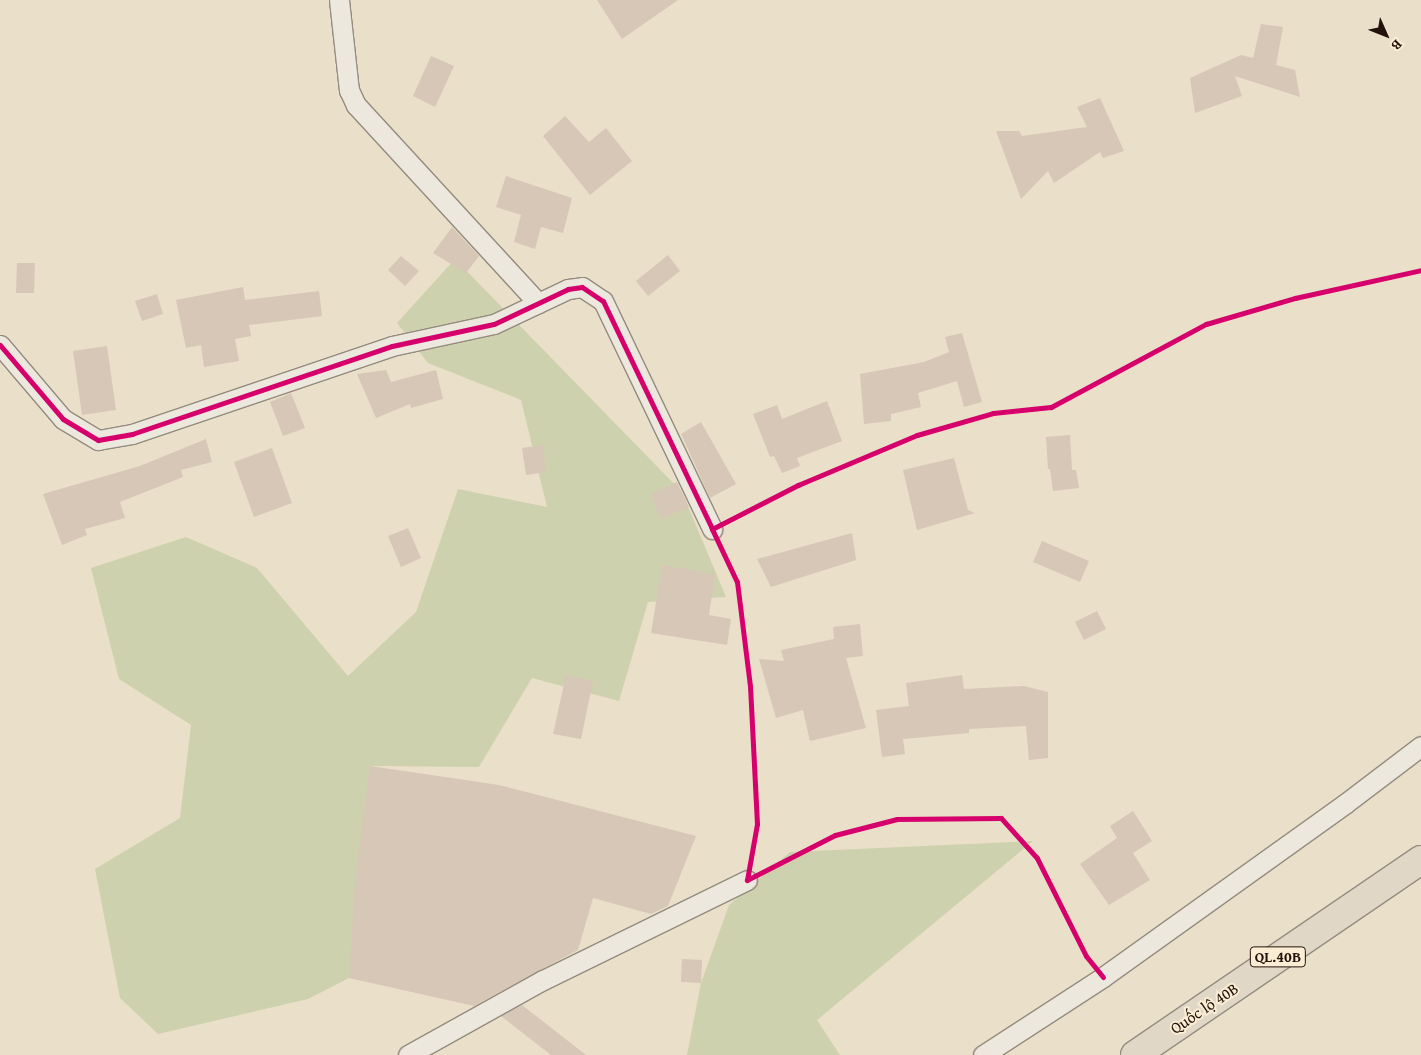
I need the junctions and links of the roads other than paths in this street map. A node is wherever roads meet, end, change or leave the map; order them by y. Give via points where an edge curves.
1 (339, 0) edge
2 (538, 303) junction
3 (0, 345) edge
4 (712, 530) dead end
5 (1421, 746) edge
6 (1421, 860) edge
7 (748, 880) dead end
8 (408, 1055) edge
9 (983, 1055) edge
10 (1135, 1055) edge

1 - 2 street via 349,90 356,105
2 - 3 street via 494,324 392,346 132,434 98,440 62,419
2 - 4 street via 568,289 582,287 603,301
5 - 9 street via 1346,804 1103,977
6 - 10 highway, Quốc lộ 40B / QL.40B
7 - 8 street via 543,980

